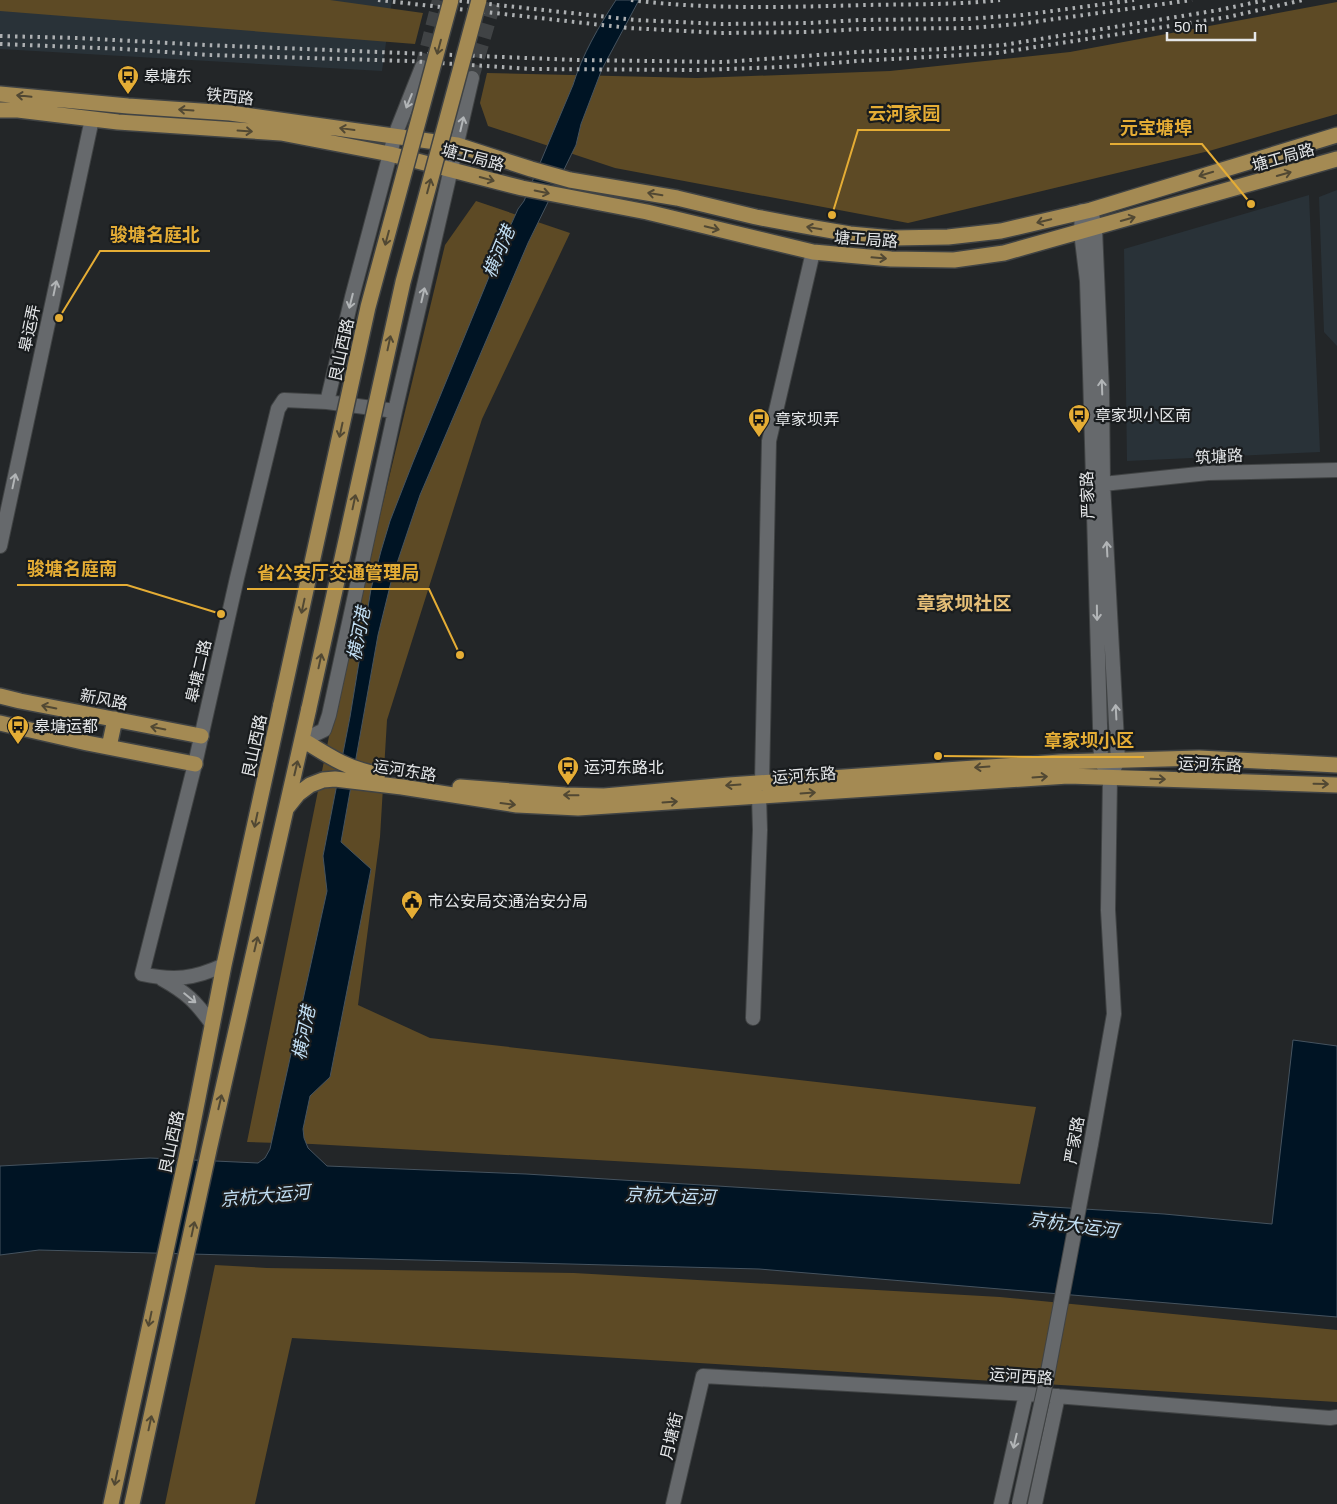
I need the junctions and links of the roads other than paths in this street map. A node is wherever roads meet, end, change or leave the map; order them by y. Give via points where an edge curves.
1 (451, 0) edge
2 (479, 0) edge
3 (422, 67) tunnel mouth
4 (472, 78) tunnel mouth
5 (0, 94) edge
6 (0, 110) edge
7 (92, 119) junction
8 (395, 135) junction
9 (1337, 135) edge
10 (457, 145) junction
11 (390, 154) junction
12 (1337, 159) edge
13 (452, 170) junction
14 (1086, 210) junction
15 (1088, 230) junction
16 (813, 252) junction
17 (327, 402) junction
18 (395, 411) junction
19 (1337, 470) edge
20 (1103, 484) junction
21 (0, 546) edge
22 (0, 696) edge
23 (114, 719) junction
24 (0, 723) edge
25 (201, 736) junction
26 (303, 740) junction
27 (109, 747) junction
28 (1118, 760) junction
29 (1101, 761) junction
30 (195, 764) junction
31 (1337, 765) edge
32 (359, 776) junction
33 (1110, 777) junction
34 (1337, 784) edge
35 (761, 789) junction
36 (286, 809) junction
37 (224, 965) junction
38 (162, 978) junction
39 (753, 1018) dead end
40 (212, 1024) junction
41 (703, 1376) joint
42 (1026, 1394) junction
43 (1058, 1396) junction
44 (1337, 1416) edge
45 (140, 1470) junction
46 (111, 1504) edge
47 (132, 1504) edge
48 (140, 1504) edge
49 (673, 1504) edge
50 (1001, 1504) edge
51 (1019, 1504) edge
52 (1035, 1504) edge

1 -> 37 main road, 艮山西路, bridge via 368,306
26 -> 2 main road, bridge via 403,282
3 -> 8 street, 艮山西路
10 -> 4 street
8 -> 5 main road, 铁西路 via 230,113
6 - 7 main road, 铁西路
7 -> 11 main road, 铁西路 via 280,133
21 -> 7 street, 皋运弄
8 - 10 main road, 塘工局路
8 - 11 street, 艮山西路
9 -> 14 main road, 塘工局路
10 - 13 street
14 -> 10 main road, 塘工局路 via 1001,232 894,238 850,234 570,180
11 - 13 main road, 塘工局路
11 -> 17 street, 艮山西路
15 -> 12 main road, 塘工局路
13 -> 16 main road, 塘工局路
18 -> 13 street
14 - 15 street, 严家路
16 -> 15 main road, 塘工局路 via 891,259 954,260 1004,254
20 -> 15 street, 严家路 via 1097,298
15 -> 29 street, 严家路
16 - 35 street via 769,441
17 - 18 street
17 - 25 street, 皋塘二路 via 284,400 278,409
18 - 26 street via 324,730
19 - 20 street, 筑塘路 via 1208,472
28 -> 20 street, 严家路
23 -> 22 main road, 新风路
25 -> 23 main road, 新风路
23 - 27 main road
24 - 27 main road
25 - 30 street, 皋塘二路
26 - 32 main road, 运河东路
36 -> 26 main road
27 - 30 main road
28 - 29 main road, 运河东路
28 - 31 main road, 运河东路 via 1199,758
28 - 33 street, 严家路
29 - 33 street, 严家路
29 -> 35 main road, 运河东路
30 - 38 street, 皋塘二路 via 142,974
32 - 35 main road, 运河东路 via 565,796
32 - 36 main road, 运河东路 via 323,780 310,785
33 -> 34 main road, 运河东路
35 -> 33 main road, 运河东路
33 - 51 street, 严家路, bridge via 1108,910 1114,1014 1046,1382
35 - 39 street
45 -> 36 main road
37 - 38 street via 204,975
37 - 40 main road, 艮山西路
38 -> 40 street via 196,1002
40 -> 46 main road, 艮山西路
41 - 42 street, 运河西路
41 - 49 street, 月塘街
42 - 43 street, 运河西路
42 -> 50 street
43 - 44 street, 运河西路
43 - 52 street
45 - 47 main road
45 - 48 main road via 143,1490

